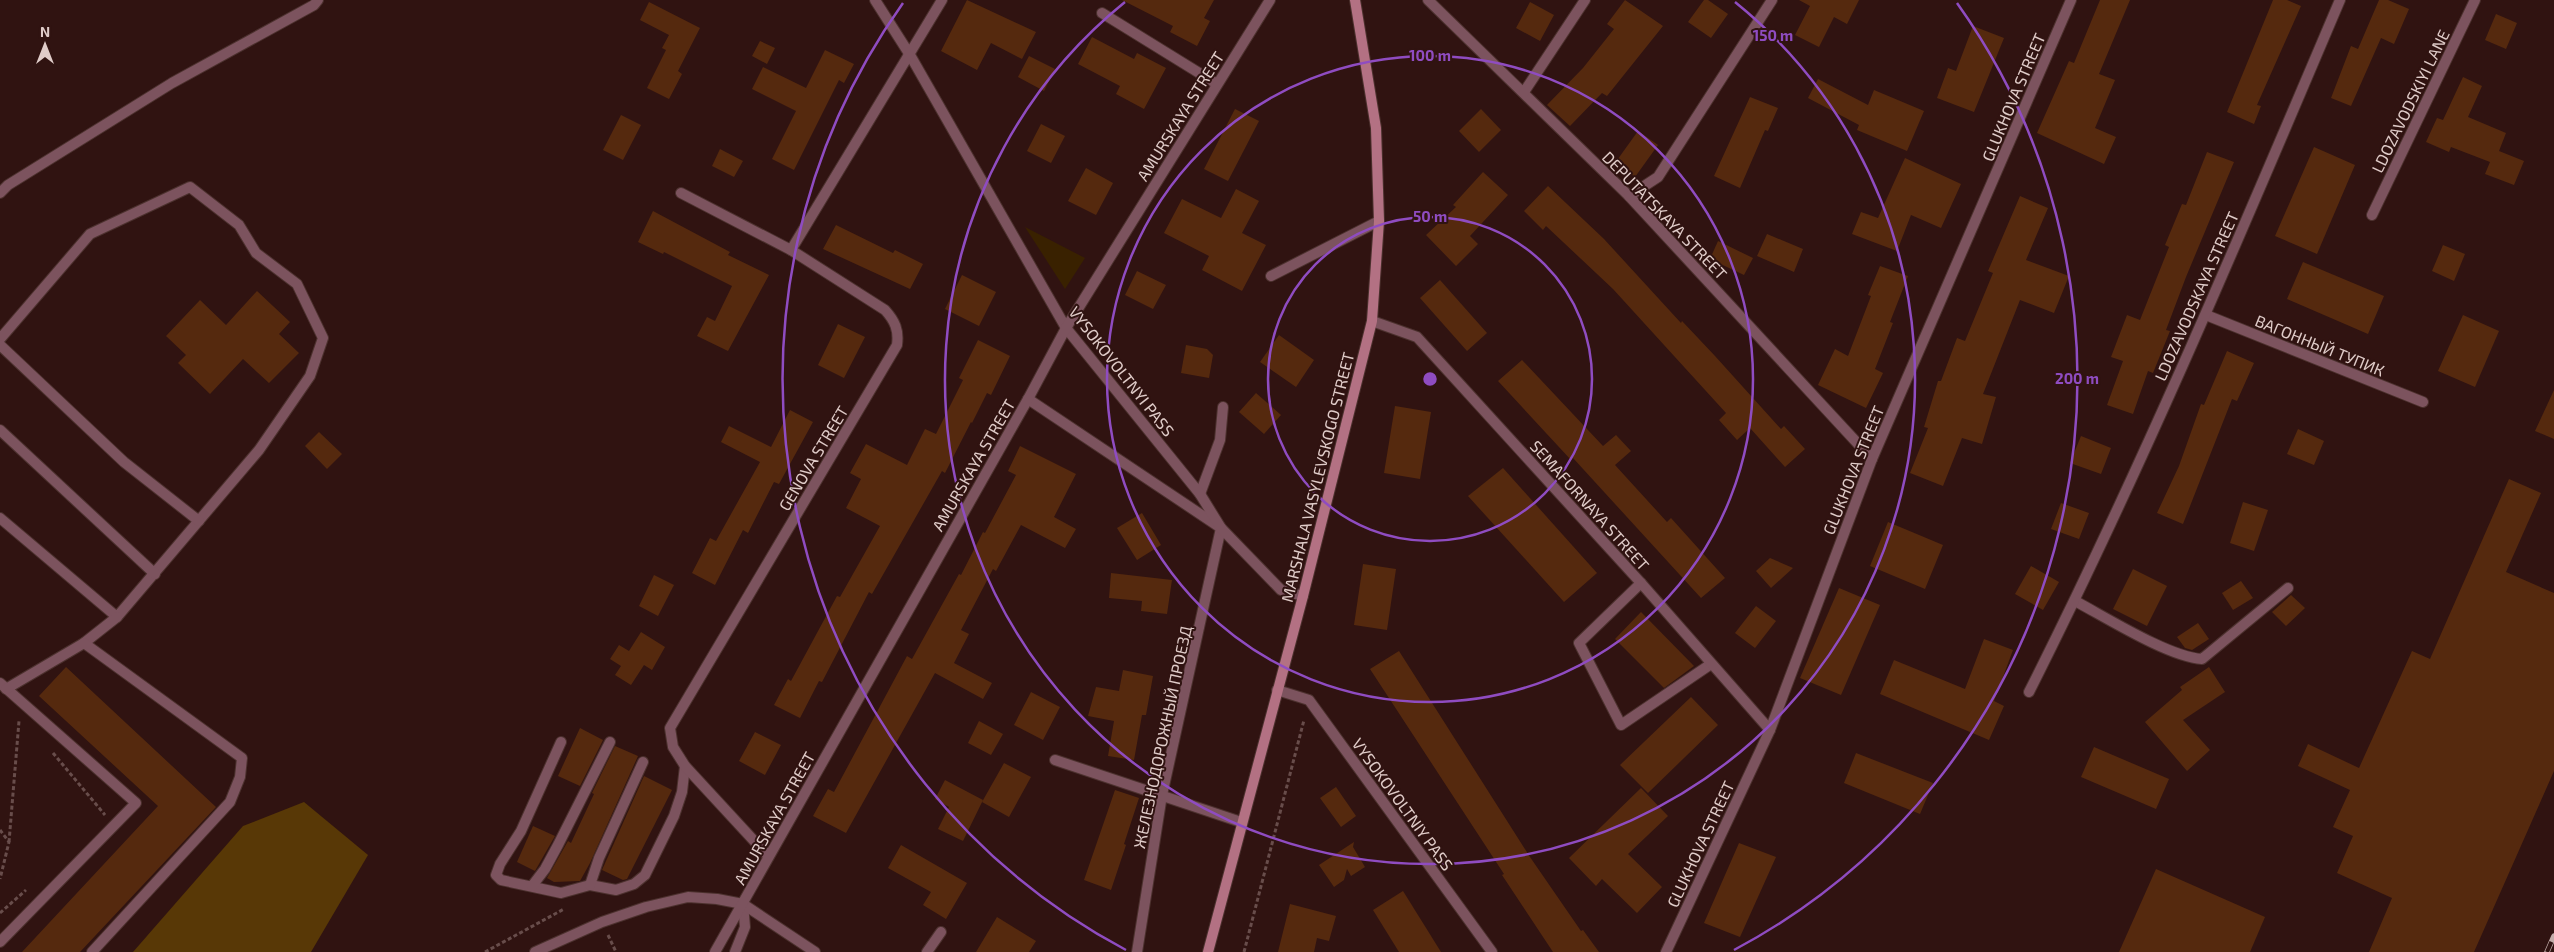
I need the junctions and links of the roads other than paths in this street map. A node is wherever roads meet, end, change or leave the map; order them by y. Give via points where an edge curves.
1 (318, 0) edge
2 (875, 0) edge
3 (942, 0) edge
4 (1270, 0) edge
5 (1355, 0) edge
6 (1428, 0) edge
7 (1585, 0) edge
8 (1772, 0) edge
9 (2072, 0) edge
10 (2340, 0) edge
11 (2475, 0) edge
12 (1102, 13) dead end
13 (910, 55) junction
14 (1217, 84) junction
15 (1524, 92) junction
16 (0, 193) edge
17 (681, 193) dead end
18 (1629, 196) junction
19 (2372, 215) dead end
20 (1379, 221) junction
21 (791, 250) junction
22 (1272, 276) dead end
23 (2206, 315) junction
24 (1372, 321) junction
25 (1066, 328) junction
26 (0, 339) edge
27 (0, 345) edge
28 (1028, 399) junction
29 (2423, 402) dead end
30 (1223, 407) dead end
31 (0, 430) edge
32 (1872, 459) junction
33 (1200, 494) junction
34 (0, 518) edge
35 (199, 521) junction
36 (1221, 528) junction
37 (154, 574) junction
38 (1641, 583) junction
39 (2288, 588) dead end
40 (1303, 596) junction
41 (2075, 601) junction
42 (117, 617) junction
43 (84, 643) junction
44 (1711, 664) junction
45 (3, 686) edge
46 (1277, 690) junction
47 (2029, 692) dead end
48 (1770, 730) junction
49 (561, 742) dead end
50 (610, 742) dead end
51 (1055, 760) dead end
52 (643, 762) dead end
53 (685, 766) junction
54 (1162, 795) junction
55 (1241, 822) junction
56 (768, 856) junction
57 (590, 885) junction
58 (532, 886) junction
59 (743, 904) junction
60 (941, 932) dead end
61 (0, 942) edge
62 (92, 952) edge
63 (536, 952) edge
64 (715, 952) edge
65 (735, 952) edge
66 (815, 952) edge
67 (927, 952) edge
68 (1137, 952) edge
69 (1208, 952) edge
70 (1492, 952) edge
71 (1666, 952) edge

1 - 16 street via 164,88
2 - 13 street, VYSOKOVOLTNYI PASS
3 - 13 street
4 - 14 street, AMURSKAYA STREET
5 - 20 main road, MARSHALA VASYLEVSKOGO STREET via 1375,121
6 - 15 street, DEPUTATSKAYA STREET
7 - 15 street
8 - 18 street via 1658,177
9 - 32 street, GLUKHOVA STREET
10 - 23 street, LDOZAVODSKAYA STREET
11 - 19 street, LDOZAVODSKIYI LANE
12 - 14 street
13 - 21 street
13 - 25 street, VYSOKOVOLTNYI PASS
14 - 25 street, AMURSKAYA STREET
15 - 18 street, DEPUTATSKAYA STREET
17 - 21 street, GENOVA STREET
18 - 32 street, DEPUTATSKAYA STREET
20 - 22 street
20 - 24 main road, MARSHALA VASYLEVSKOGO STREET
21 - 53 street, GENOVA STREET via 885,310 896,326 897,345 695,687 675,715 670,728 673,746
23 - 29 street, ВАГОННЫЙ ТУПИК
23 - 41 street, LDOZAVODSKAYA STREET
24 - 38 street, SEMAFORNAYA STREET via 1417,337
24 - 40 main road, MARSHALA VASYLEVSKOGO STREET
25 - 28 street, AMURSKAYA STREET
25 - 33 street, VYSOKOVOLTNYI PASS
26 - 35 street via 90,234 190,187 238,225 256,253 297,284 323,338 310,376 260,450
27 - 35 street via 124,462
28 - 36 street
28 - 56 street, AMURSKAYA STREET
30 - 33 street via 1220,440
31 - 37 street
32 - 48 street, GLUKHOVA STREET
33 - 36 street, VYSOKOVOLTNYI PASS
34 - 42 street
35 - 37 street
36 - 40 street, VYSOKOVOLTNYI PASS via 1281,590
36 - 54 street, ЖЕЛЕЗНОДОРОЖНЫЙ ПРОЕЗД
37 - 42 street
38 - 44 street, SEMAFORNAYA STREET
38 - 44 street via 1579,643 1621,725
39 - 41 street via 2202,659 2172,651
40 - 46 main road, MARSHALA VASYLEVSKOGO STREET
41 - 47 street, LDOZAVODSKAYA STREET
42 - 43 street
43 - 45 street
43 - 62 street via 242,758 240,778 230,802
44 - 48 street, SEMAFORNAYA STREET
45 - 61 street via 136,803
46 - 55 main road, MARSHALA VASYLEVSKOGO STREET
46 - 70 street, VYSOKOVOLTNIY PASS via 1309,700
48 - 71 street, GLUKHOVA STREET
49 - 58 street via 521,831 496,875 501,880
50 - 58 street via 554,853
51 - 54 street
52 - 57 street
53 - 56 street
53 - 57 street via 682,792 674,816 645,875 634,884 616,890
54 - 55 street
54 - 68 street, ЖЕЛЕЗНОДОРОЖНЫЙ ПРОЕЗД
55 - 69 main road, MARSHALA VASYLEVSKOGO STREET
56 - 59 street, AMURSKAYA STREET
57 - 58 street via 561,892
59 - 63 street via 688,897 646,906
59 - 64 street, AMURSKAYA STREET
59 - 65 street via 745,927
59 - 66 street
60 - 67 street

